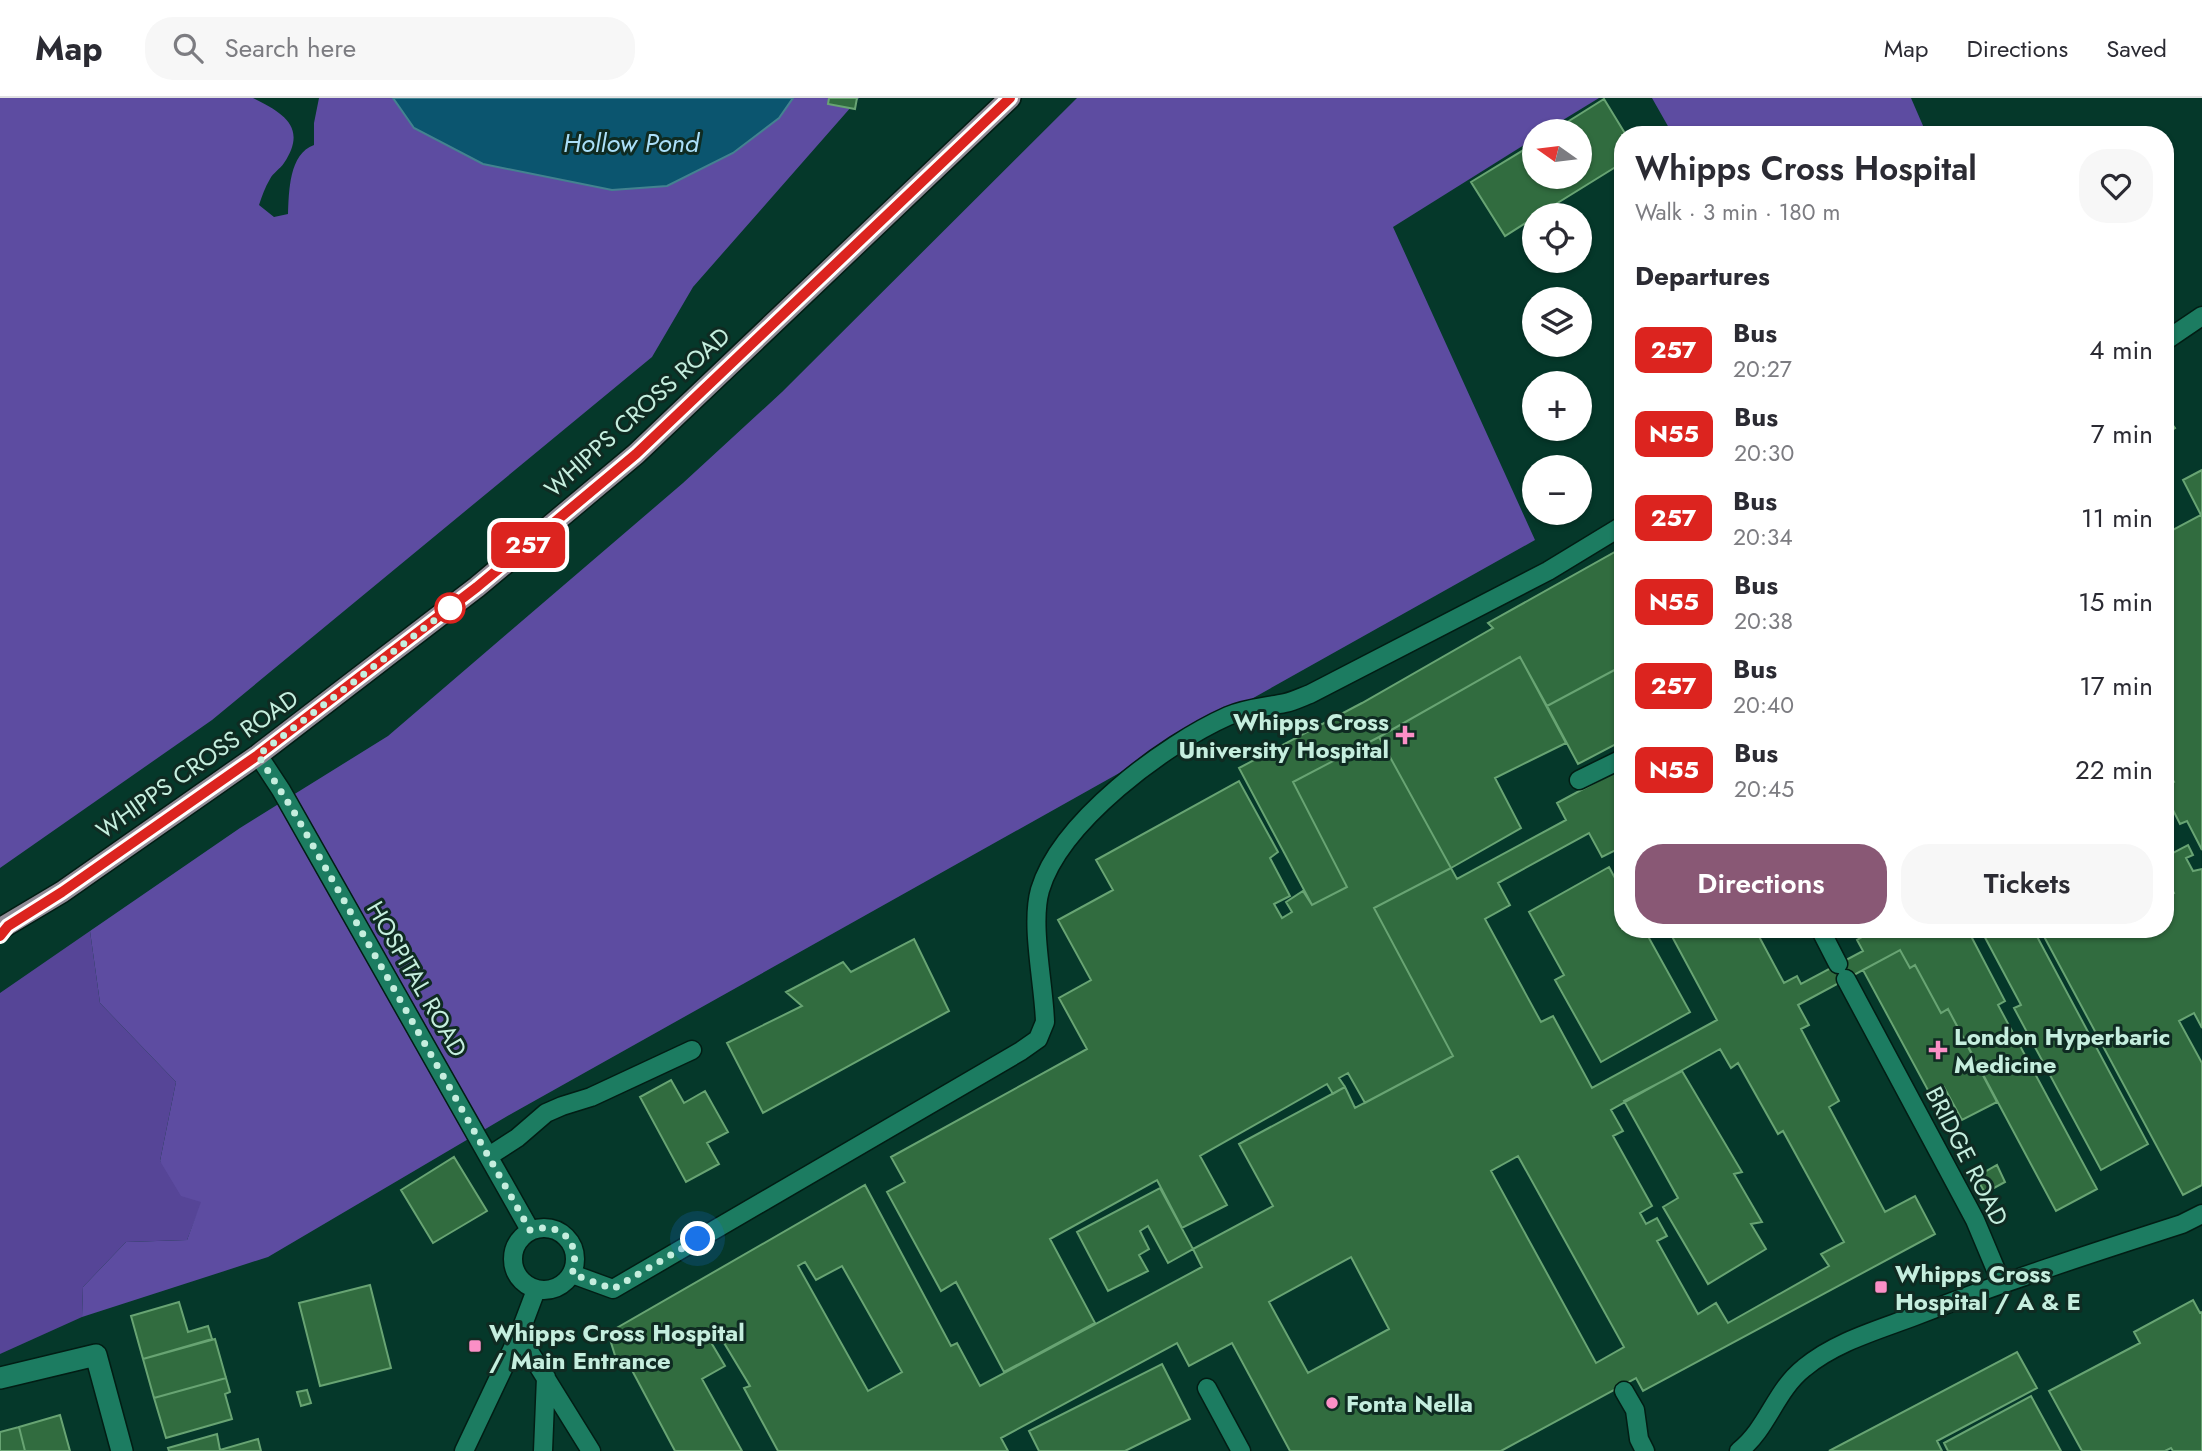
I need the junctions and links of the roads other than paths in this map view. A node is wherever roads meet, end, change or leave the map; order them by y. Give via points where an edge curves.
1 (1010, 98) edge
2 (2202, 316) edge
3 (2174, 335) edge
4 (1614, 531) edge
5 (258, 755) junction
6 (1614, 763) edge
7 (1579, 780) dead end
8 (3, 930) edge
9 (1825, 938) edge
10 (692, 1050) dead end
11 (489, 1156) junction
12 (2202, 1214) edge
13 (530, 1230) junction
14 (572, 1274) junction
15 (2001, 1282) junction
16 (536, 1290) junction
17 (519, 1335) junction
18 (546, 1377) junction
19 (0, 1378) edge
20 (1207, 1388) dead end
21 (1625, 1391) dead end
22 (122, 1451) edge
23 (464, 1451) edge
24 (543, 1451) edge
25 (591, 1451) edge
26 (1241, 1451) edge
27 (1645, 1451) edge
28 (1739, 1451) edge

1 - 5 main road, WHIPPS CROSS ROAD via 636,454 477,587
2 - 3 lane
4 - 14 lane via 1548,571 1310,694 1231,714 1169,750 1096,808 1050,865 1037,910 1045,1022 1038,1039 613,1289
5 - 8 main road, WHIPPS CROSS ROAD
5 - 11 lane, HOSPITAL ROAD
6 - 7 lane
9 - 15 lane, BRIDGE ROAD via 1975,1220
10 - 11 lane via 546,1113
11 - 13 lane, HOSPITAL ROAD
12 - 15 lane
13 - 14 lane via 551,1228 565,1235 575,1253
13 - 16 lane via 514,1247 512,1259 518,1277
14 - 16 lane via 561,1286
15 - 28 lane via 1843,1343 1804,1367 1782,1391 1764,1425
16 - 17 lane
17 - 18 lane
17 - 23 lane
18 - 24 lane
18 - 25 lane
19 - 22 street via 96,1355
20 - 26 lane
21 - 27 lane

